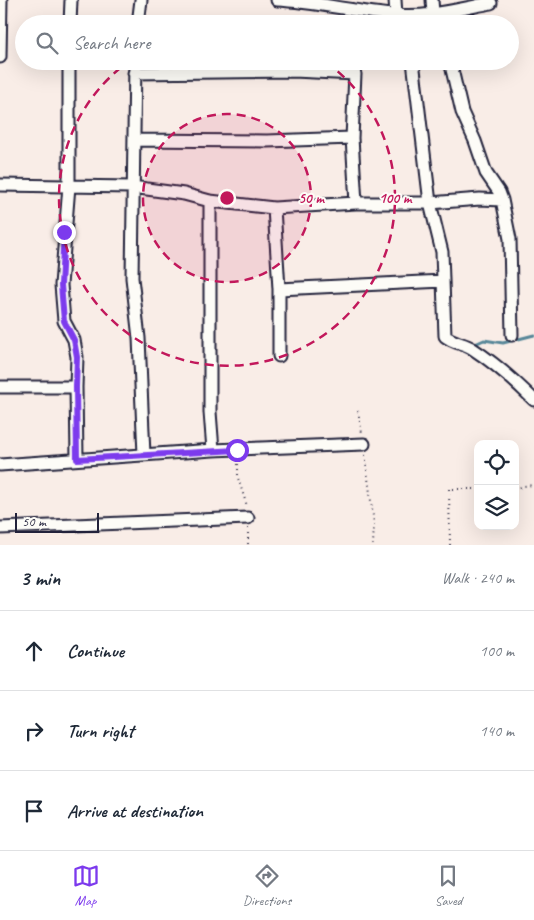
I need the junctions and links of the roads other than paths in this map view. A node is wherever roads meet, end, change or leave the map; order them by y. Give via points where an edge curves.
1 (1, 0) edge
2 (71, 0) edge
3 (141, 0) edge
4 (277, 0) edge
5 (395, 0) edge
6 (432, 0) edge
7 (304, 1) edge
8 (491, 3) dead end
9 (70, 15) edge
10 (139, 15) edge
11 (386, 15) edge
12 (402, 15) edge
13 (439, 15) edge
14 (443, 15) edge
15 (0, 57) edge
16 (69, 70) edge
17 (134, 70) edge
18 (254, 70) edge
19 (414, 70) edge
20 (452, 70) edge
21 (352, 138) junction
22 (134, 140) junction
23 (0, 184) edge
24 (68, 186) junction
25 (132, 187) junction
26 (502, 200) junction
27 (210, 201) junction
28 (356, 202) junction
29 (430, 203) junction
30 (274, 208) junction
31 (442, 281) junction
32 (279, 289) junction
33 (512, 335) dead end
34 (279, 356) dead end
35 (0, 387) edge
36 (76, 387) junction
37 (534, 400) edge
38 (364, 444) road end
39 (213, 450) junction
40 (144, 455) junction
41 (77, 459) junction
42 (0, 465) edge
43 (248, 518) road end
44 (0, 528) edge

1 - 15 street
2 - 9 street
3 - 10 street
4 - 7 street
5 - 12 street
6 - 13 street
7 - 11 street
8 - 14 street
16 - 24 street
17 - 22 street
18 - 21 street via 355,74
19 - 29 street
20 - 26 street via 462,112 486,173
21 - 22 street
21 - 28 street
22 - 25 street
23 - 24 street
24 - 25 street
24 - 36 street via 61,285 64,321 74,340 77,357
25 - 27 street
25 - 40 street via 132,278 139,338
26 - 29 street
26 - 33 street via 510,239
27 - 30 street
27 - 39 street via 210,412
28 - 29 street
28 - 30 street
29 - 31 street via 442,252
30 - 32 street
31 - 32 street
31 - 37 street via 445,336 466,345 499,368
32 - 34 street
35 - 36 street
36 - 41 street
38 - 39 street
39 - 40 street
40 - 41 street
41 - 42 street
43 - 44 street

